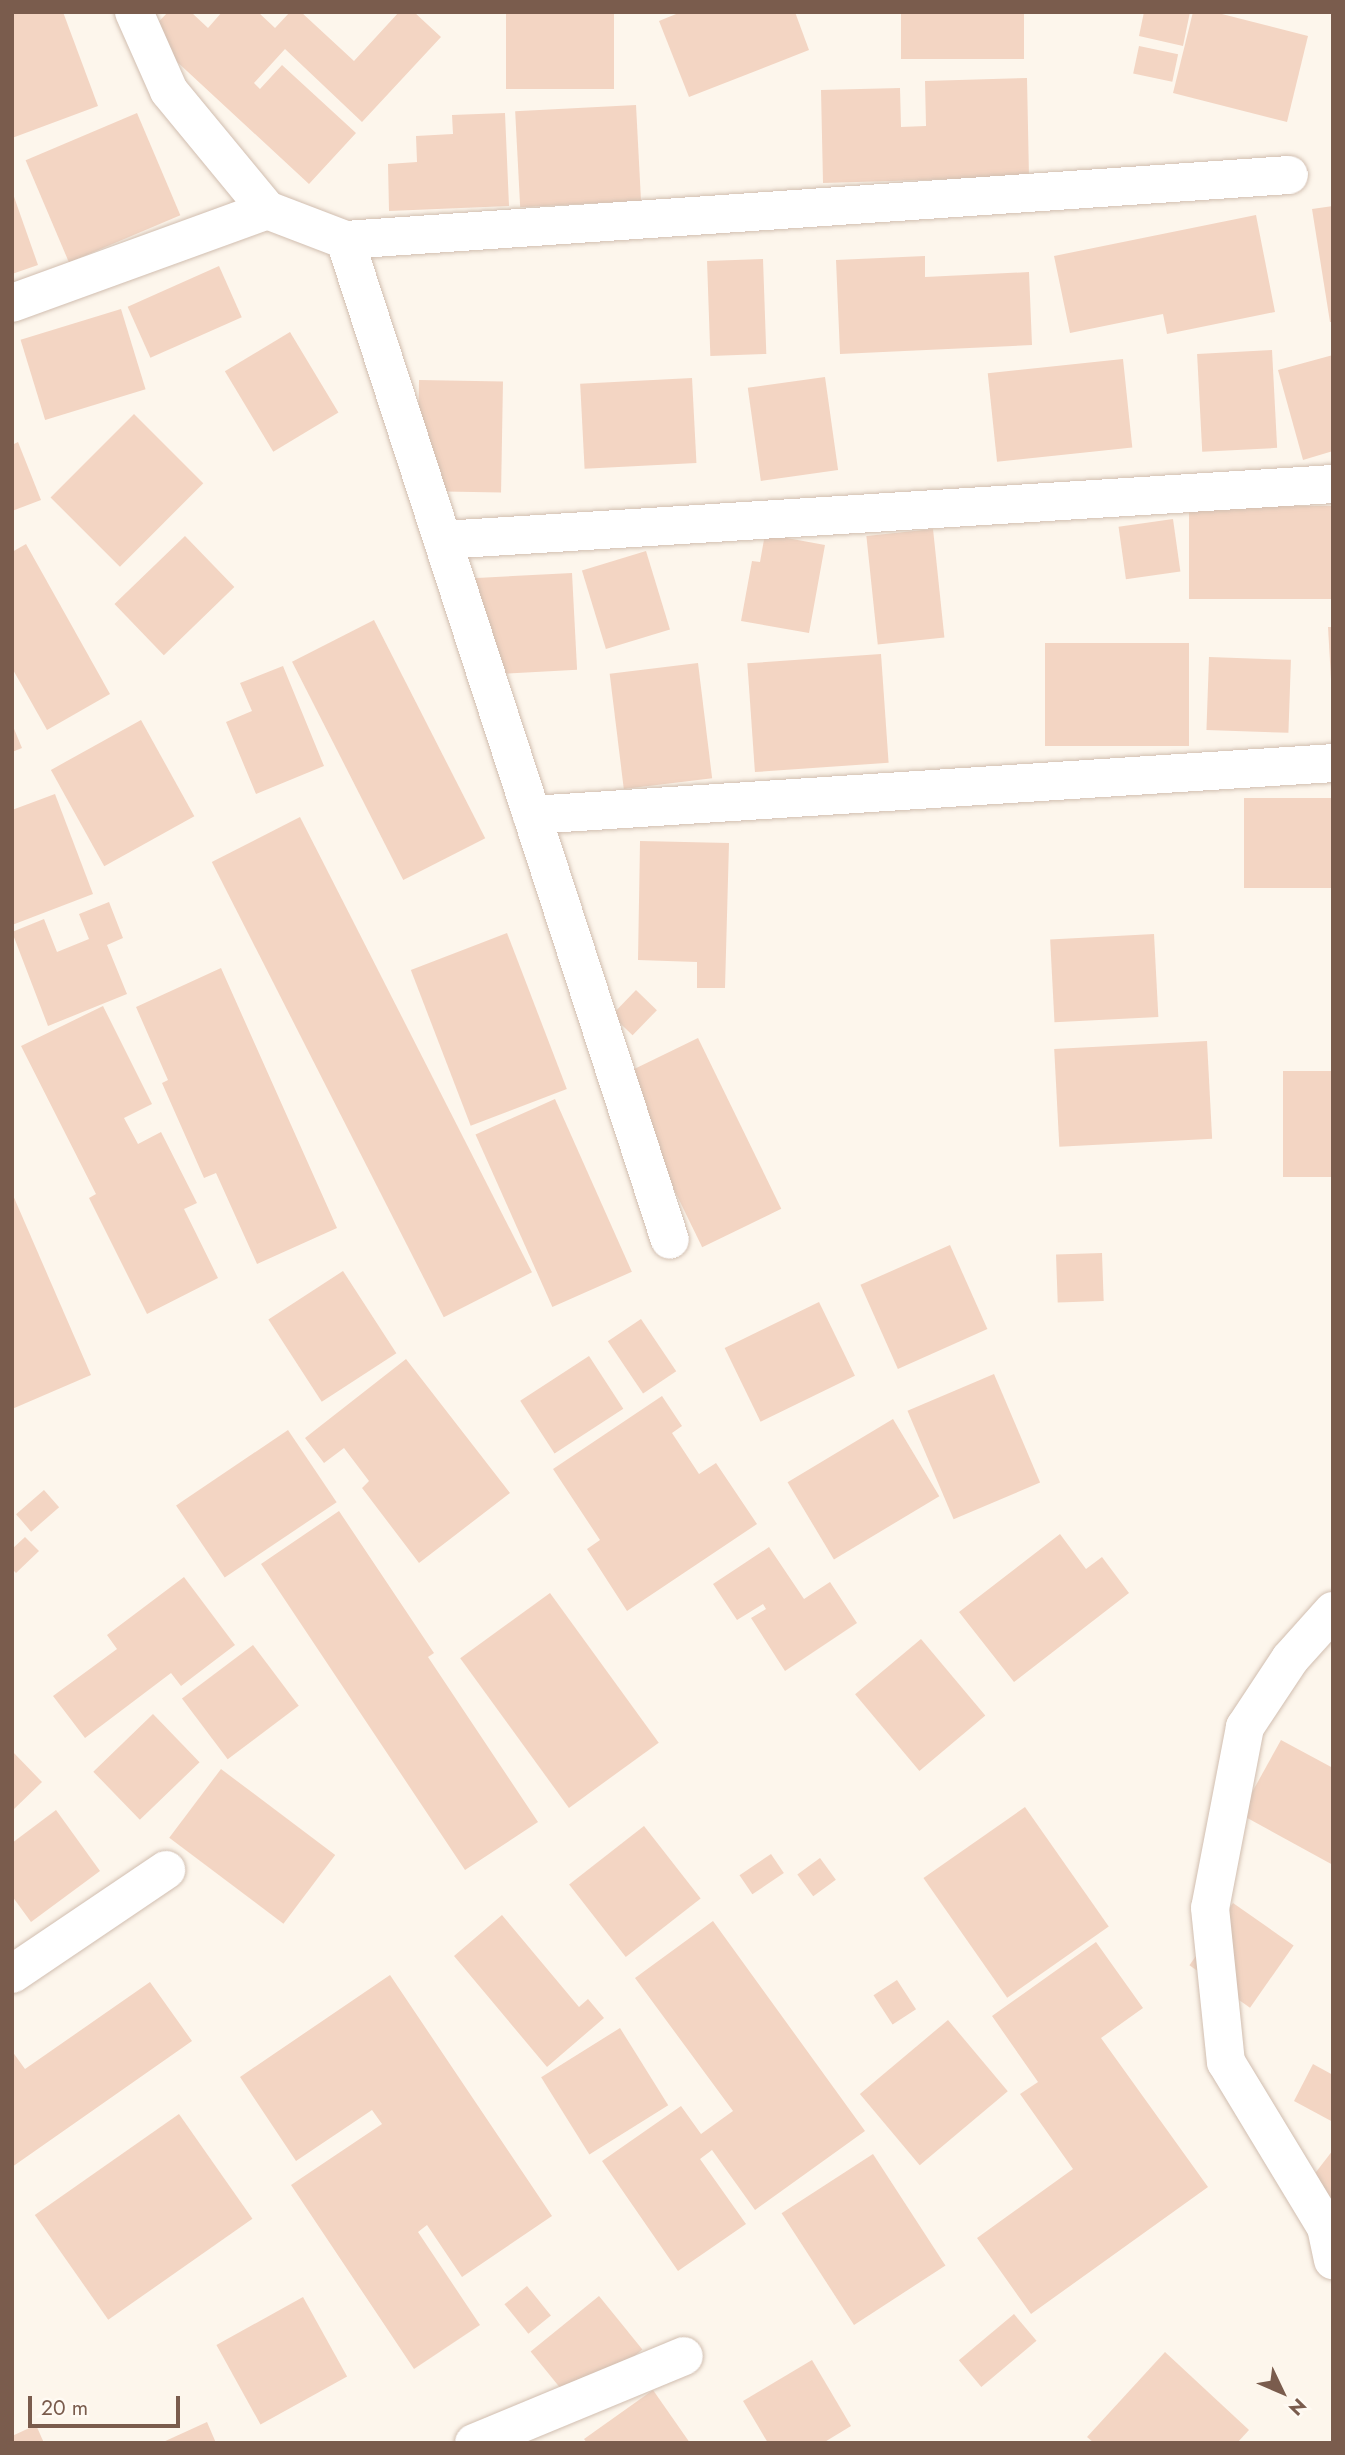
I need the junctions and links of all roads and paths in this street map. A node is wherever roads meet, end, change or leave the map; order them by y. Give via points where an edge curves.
1 (134, 12) edge
2 (1289, 175) dead end
3 (267, 211) junction
4 (345, 240) junction
5 (12, 303) edge
6 (1333, 484) edge
7 (443, 540) junction
8 (1333, 763) edge
9 (531, 815) junction
10 (670, 1240) dead end
11 (1333, 1611) edge
12 (166, 1870) dead end
13 (12, 1974) edge
14 (1333, 2260) edge
15 (684, 2356) dead end
16 (474, 2443) edge

1 - 3 street via 169,90
2 - 4 street
3 - 4 street
3 - 5 street
4 - 7 street
6 - 7 street
7 - 9 street
8 - 9 street
9 - 10 street
11 - 14 street via 1290,1659 1245,1727 1210,1908 1226,2062 1326,2227
12 - 13 street
15 - 16 street

